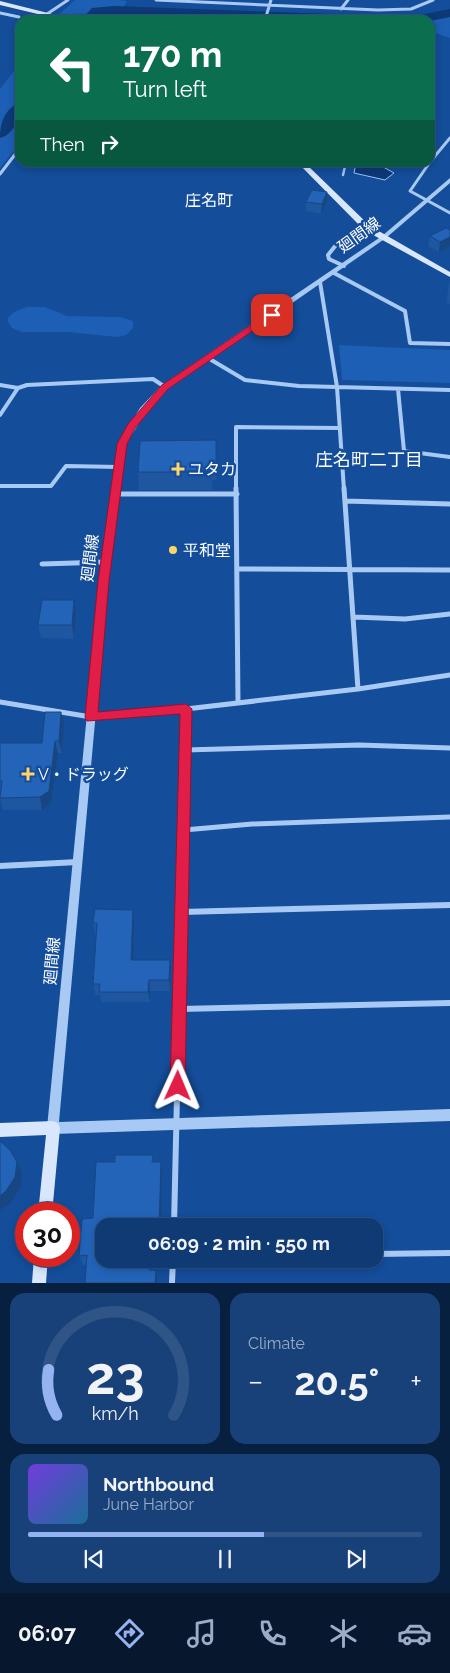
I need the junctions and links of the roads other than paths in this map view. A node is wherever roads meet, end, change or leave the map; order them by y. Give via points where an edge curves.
1 (68, 0) edge
2 (156, 0) edge
3 (271, 0) edge
4 (348, 0) edge
5 (433, 0) edge
6 (1, 4) edge
7 (268, 6) junction
8 (341, 9) junction
9 (0, 13) edge
10 (49, 15) joint
11 (267, 15) edge
12 (15, 16) edge
13 (450, 138) edge
14 (15, 154) edge
15 (435, 154) edge
16 (305, 167) edge
17 (427, 167) edge
18 (0, 174) edge
19 (450, 180) edge
20 (427, 201) junction
21 (450, 213) edge
22 (360, 232) dead end
23 (384, 237) junction
24 (344, 266) junction
25 (334, 273) junction
26 (450, 275) edge
27 (320, 282) junction
28 (450, 344) edge
29 (208, 358) junction
30 (0, 385) edge
31 (165, 387) junction
32 (337, 387) junction
33 (18, 388) junction
34 (398, 389) junction
35 (450, 390) edge
36 (0, 415) edge
37 (340, 428) junction
38 (450, 457) edge
39 (119, 467) junction
40 (0, 486) edge
41 (115, 494) junction
42 (237, 494) junction
43 (345, 501) junction
44 (450, 504) edge
45 (106, 562) junction
46 (42, 564) dead end
47 (238, 569) junction
48 (351, 569) junction
49 (450, 570) edge
50 (450, 614) edge
51 (354, 617) junction
52 (450, 675) edge
53 (358, 689) junction
54 (0, 702) edge
55 (238, 703) junction
56 (186, 709) junction
57 (91, 717) junction
58 (450, 748) edge
59 (185, 750) junction
60 (450, 818) edge
61 (184, 830) junction
62 (78, 862) junction
63 (0, 866) edge
64 (450, 905) edge
65 (182, 912) junction
66 (450, 1002) edge
67 (180, 1009) junction
68 (450, 1115) edge
69 (177, 1124) junction
70 (53, 1128) junction
71 (0, 1130) edge
72 (46, 1202) edge
73 (174, 1218) edge
74 (450, 1253) edge
75 (383, 1254) edge
76 (40, 1267) edge
77 (173, 1268) edge
78 (39, 1283) edge
79 (172, 1283) edge

1 - 10 street
2 - 7 street
3 - 7 street
4 - 8 street
5 - 8 street via 407,10
6 - 10 main road
7 - 8 street
7 - 11 street
9 - 12 street
13 - 15 street
14 - 18 street
16 - 23 main road via 367,228
17 - 20 street via 410,191
19 - 20 street, 廻間線
20 - 21 street
20 - 23 street, 廻間線
22 - 24 street via 340,240 328,255 329,259
23 - 24 street, 廻間線
23 - 26 main road
24 - 25 street, 廻間線
25 - 27 street, 廻間線
25 - 28 street via 405,310 410,343
27 - 29 street, 廻間線
27 - 32 street
29 - 31 street, 廻間線
29 - 32 street via 245,380
30 - 33 street
31 - 33 street via 153,379
31 - 39 street, 廻間線 via 131,426 122,444
32 - 34 street
32 - 37 street
33 - 36 street
34 - 35 street
34 - 38 street via 404,452
37 - 42 street via 236,427
37 - 43 street
39 - 40 street via 66,466 50,486
39 - 41 street, 廻間線
41 - 42 street
41 - 45 street, 廻間線
42 - 47 street
43 - 44 street
43 - 48 street
45 - 46 street
45 - 57 street, 廻間線
47 - 48 street
47 - 55 street
48 - 49 street
48 - 51 street
50 - 51 street via 405,619
51 - 53 street
52 - 53 street
53 - 55 street
54 - 57 street
55 - 56 street
56 - 57 street
56 - 59 street
57 - 62 street, 廻間線
58 - 59 street via 359,745
59 - 61 street
60 - 61 street via 252,824
61 - 65 street
62 - 63 street
62 - 70 street, 廻間線
64 - 65 street
65 - 67 street
66 - 67 street
67 - 69 street
68 - 69 street
69 - 70 street
69 - 73 street
70 - 71 main road
70 - 72 main road
74 - 75 street
76 - 78 main road
77 - 79 street

